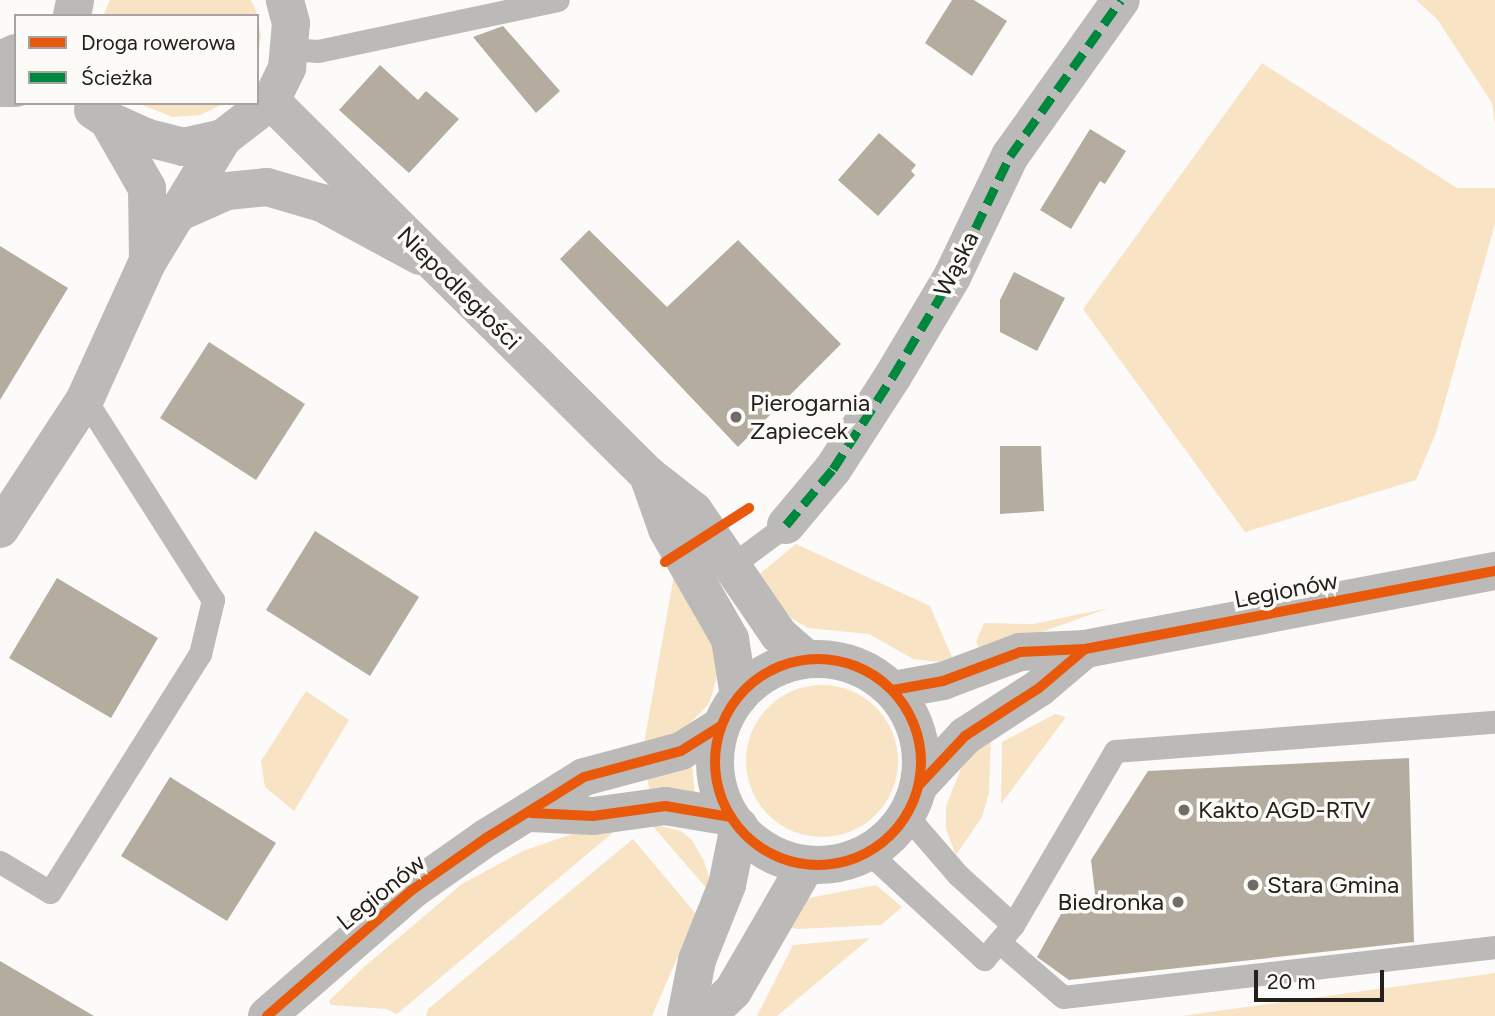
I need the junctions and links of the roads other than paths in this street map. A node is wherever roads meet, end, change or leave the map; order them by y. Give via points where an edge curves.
1 (75, 0) edge
2 (285, 0) edge
3 (558, 0) edge
4 (1121, 0) edge
5 (63, 14) edge
6 (289, 49) junction
7 (271, 101) junction
8 (95, 109) edge
9 (223, 138) junction
10 (177, 213) junction
11 (148, 261) junction
12 (436, 264) junction
13 (85, 399) junction
14 (648, 475) junction
15 (786, 525) joint
16 (0, 529) edge
17 (731, 566) junction
18 (1495, 571) edge
19 (1085, 649) junction
20 (807, 659) junction
21 (893, 690) junction
22 (730, 711) junction
23 (1495, 722) edge
24 (913, 800) junction
25 (531, 813) junction
26 (735, 821) junction
27 (868, 852) junction
28 (0, 862) edge
29 (806, 865) junction
30 (999, 942) junction
31 (1495, 947) edge
32 (267, 1016) edge
33 (686, 1016) edge
34 (707, 1016) edge

1 - 5 street
2 - 6 street via 291,23
3 - 6 lane via 318,51
4 - 15 street, Wąska via 1010,156 952,277 893,376 833,469
6 - 7 street via 287,68
7 - 9 street
7 - 12 street, Niepodległości
8 - 9 street via 148,138 183,148
8 - 11 street via 147,187
9 - 10 street
10 - 11 street
10 - 12 street via 227,191 267,187 322,203
11 - 13 street
12 - 14 street, Niepodległości
13 - 16 street
13 - 28 lane via 213,600 201,654 50,892
14 - 17 street, Niepodległości via 694,511
14 - 22 street, Niepodległości via 667,528 730,639
15 - 17 lane
17 - 20 street, Niepodległości via 779,635
18 - 19 street, Legionów
19 - 21 street, Legionów via 1020,652 943,681
19 - 24 street, Legionów via 1039,688 965,736
20 - 21 street via 849,663 869,671
20 - 22 street via 770,671
21 - 24 street via 911,716 921,749
22 - 25 street, Legionów via 681,751 584,777
22 - 26 street via 715,757 719,788
23 - 30 lane via 1115,751
24 - 27 street via 890,837
24 - 30 lane
25 - 26 street via 593,816 665,806
25 - 32 street, Legionów via 412,890
26 - 29 street via 774,855
26 - 33 street via 727,885 697,960
27 - 29 street via 838,863
27 - 30 lane
29 - 34 street via 733,991
30 - 31 lane via 1063,997

